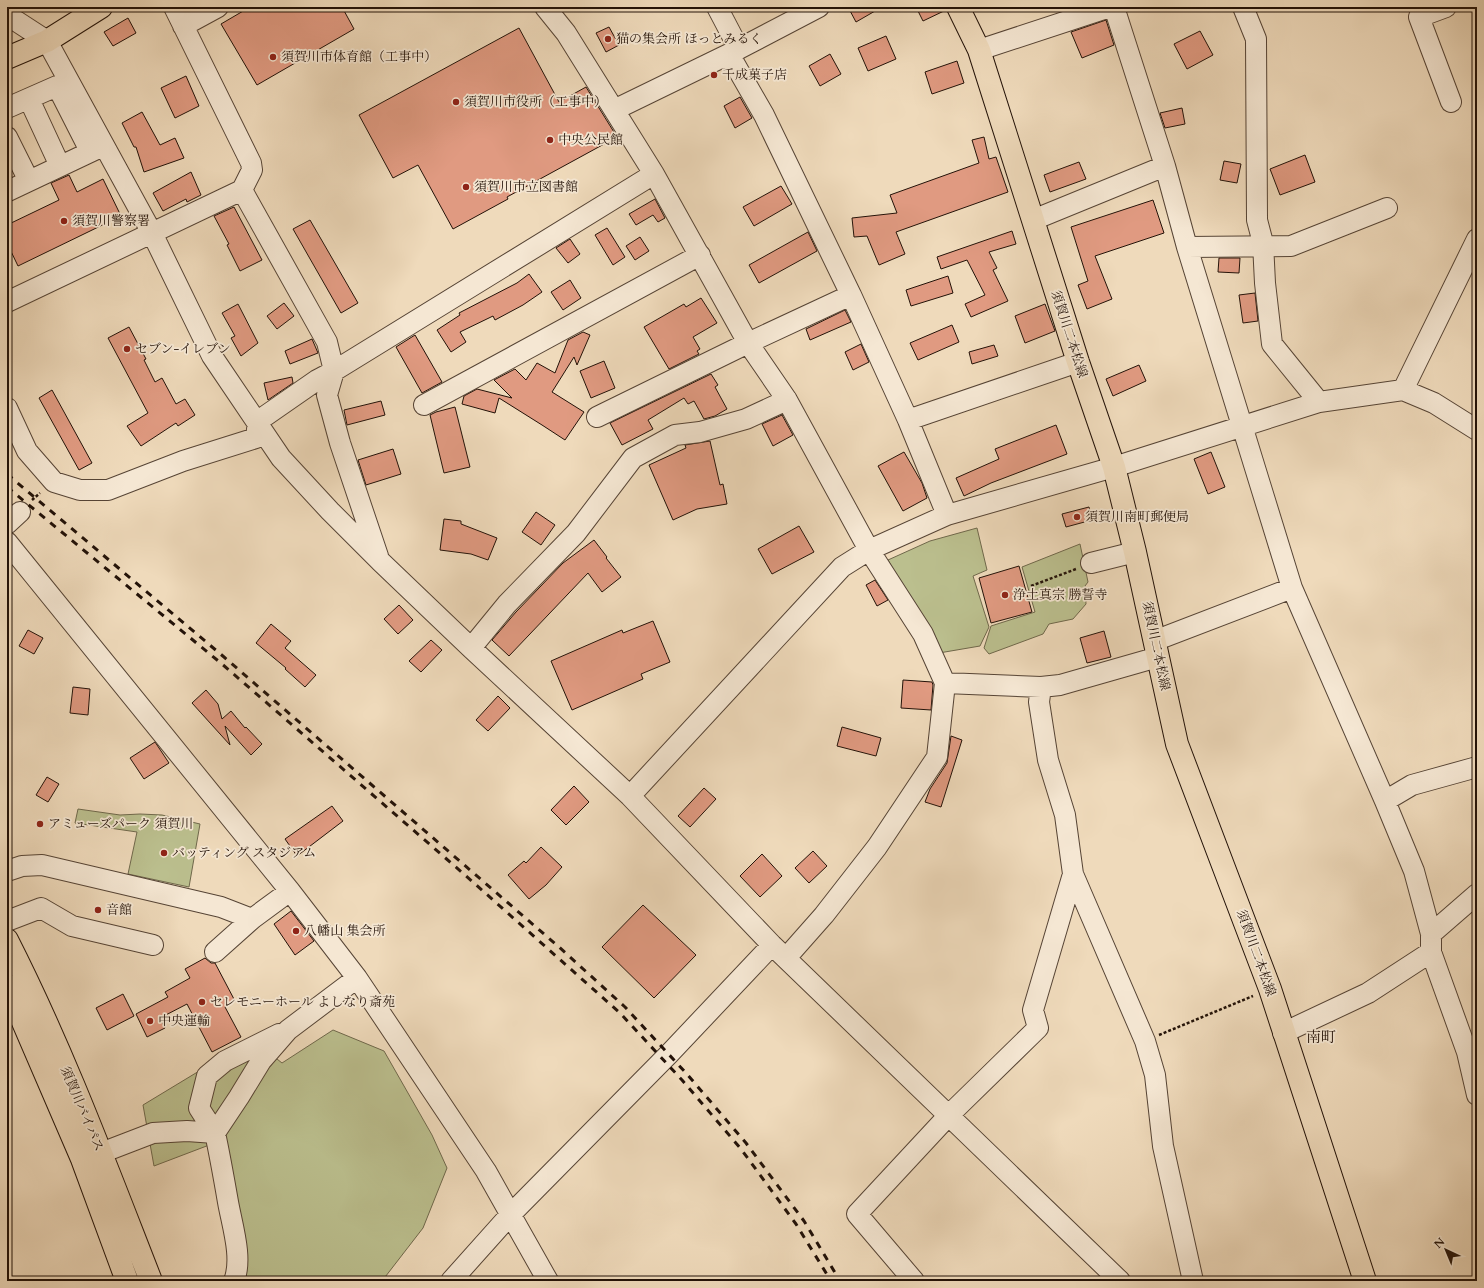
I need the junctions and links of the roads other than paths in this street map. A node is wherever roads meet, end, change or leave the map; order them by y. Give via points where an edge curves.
1 (101, 7) edge
2 (174, 7) edge
3 (218, 7) edge
4 (546, 7) edge
5 (717, 7) edge
6 (819, 7) edge
7 (958, 7) edge
8 (1110, 7) edge
9 (1114, 7) edge
10 (1243, 7) edge
11 (1446, 7) edge
12 (7, 15) edge
13 (184, 26) junction
14 (47, 41) junction
15 (979, 50) junction
16 (734, 51) junction
17 (7, 58) edge
18 (29, 99) junction
19 (1451, 102) dead end
20 (7, 108) edge
21 (614, 110) junction
22 (7, 137) edge
23 (98, 148) junction
24 (60, 166) junction
25 (1165, 166) junction
26 (654, 174) junction
27 (29, 181) junction
28 (7, 188) edge
29 (242, 190) junction
30 (1387, 208) dead end
31 (1033, 220) junction
32 (152, 233) junction
33 (1477, 239) edge
34 (1263, 246) junction
35 (1187, 247) junction
36 (700, 256) junction
37 (851, 295) junction
38 (7, 302) edge
39 (748, 343) junction
40 (1078, 362) junction
41 (334, 371) junction
42 (1403, 390) junction
43 (787, 400) junction
44 (1319, 402) junction
45 (424, 405) dead end
46 (7, 408) edge
47 (597, 417) dead end
48 (908, 420) junction
49 (258, 421) junction
50 (1243, 427) junction
51 (1477, 430) edge
52 (1114, 467) junction
53 (947, 515) junction
54 (7, 542) edge
55 (868, 550) junction
56 (1135, 552) junction
57 (380, 560) junction
58 (1091, 563) road end
59 (1292, 588) junction
60 (471, 648) junction
61 (1156, 649) junction
62 (945, 683) junction
63 (1041, 687) junction
64 (1477, 767) edge
65 (630, 796) junction
66 (1386, 801) junction
67 (14, 868) edge
68 (1074, 874) junction
69 (290, 891) junction
70 (1477, 894) edge
71 (252, 919) junction
72 (7, 921) edge
73 (7, 940) edge
74 (1431, 943) junction
75 (153, 945) dead end
76 (215, 952) dead end
77 (779, 952) junction
78 (357, 978) junction
79 (13, 987) edge
80 (288, 1030) junction
81 (1283, 1033) junction
82 (1477, 1095) edge
83 (949, 1115) junction
84 (215, 1133) junction
85 (92, 1156) junction
86 (510, 1215) junction
87 (127, 1281) edge
88 (150, 1281) edge
89 (234, 1281) edge
90 (451, 1281) edge
91 (548, 1281) edge
92 (914, 1281) edge
93 (1120, 1281) edge
94 (1193, 1281) edge
95 (1365, 1281) edge

1 - 14 main road
2 - 13 street
3 - 13 street
4 - 21 street via 566,33
5 - 16 street
6 - 16 street
7 - 15 main road, 須賀川二本松線
8 - 15 street
9 - 25 street
10 - 34 street via 1256,39 1257,220
11 - 19 street via 1419,17
12 - 14 street
13 - 29 street via 251,162 252,170
14 - 17 main road
14 - 23 street
15 - 31 main road, 須賀川二本松線
16 - 21 street
16 - 37 street
18 - 20 street
18 - 23 street via 57,86
18 - 24 street
21 - 26 street
22 - 27 street
23 - 24 street
23 - 32 street
24 - 27 street
25 - 31 street
25 - 35 street
26 - 36 street
26 - 41 street
27 - 28 street via 8,191
29 - 32 street
29 - 41 street via 327,342
30 - 34 street via 1291,246
31 - 40 main road, 須賀川二本松線
32 - 38 street
32 - 49 street via 212,356
33 - 42 street
34 - 35 street
34 - 44 street via 1272,344
35 - 50 street
36 - 39 street
36 - 45 street
37 - 39 street
37 - 48 street
39 - 43 street
39 - 47 street
40 - 48 street
40 - 52 main road, 須賀川二本松線
41 - 49 street
41 - 57 street via 327,395 340,443
42 - 44 street
42 - 51 street via 1434,404
43 - 55 street
43 - 60 street via 746,420 700,432 675,435 633,458 576,533 507,604
44 - 50 street
46 - 49 street via 27,450 54,482 80,490 108,490 183,461 256,438
48 - 53 street
49 - 57 street via 282,458 330,511
50 - 52 street
50 - 59 street
52 - 53 street
52 - 56 main road, 須賀川二本松線
53 - 55 street
54 - 69 street
55 - 62 street via 923,634
55 - 65 street via 842,567
56 - 58 street
56 - 61 main road, 須賀川二本松線
57 - 60 street
59 - 61 street
59 - 66 street
60 - 65 street
61 - 63 street via 1060,686
61 - 81 main road, 須賀川二本松線 via 1177,744 1270,989
62 - 63 street
62 - 77 street via 937,757 877,846 824,915
63 - 68 street via 1040,702 1048,760 1065,815
64 - 66 street via 1412,785
65 - 77 street
66 - 74 street via 1414,871
67 - 71 street via 42,865 221,907
68 - 83 street via 1033,1010 1038,1028
68 - 94 street via 1145,1041 1154,1075 1163,1146
69 - 71 street
69 - 78 street
70 - 74 street
71 - 76 street
72 - 75 street via 41,908 72,926
73 - 79 main road, 須賀川バイパス
74 - 81 street via 1368,993
74 - 82 street via 1467,1052
77 - 83 street
77 - 86 street via 656,1066
78 - 80 street
78 - 86 street via 486,1171
79 - 85 main road, 須賀川バイパス
80 - 84 street via 261,1061
80 - 84 street via 226,1060 207,1076 198,1108
81 - 95 main road, 須賀川二本松線
83 - 92 street via 857,1214
83 - 93 street
84 - 85 street via 153,1133
84 - 89 street via 236,1242 237,1275
85 - 87 main road, 須賀川バイパス
85 - 88 main road, 須賀川バイパス
86 - 90 street
86 - 91 street

